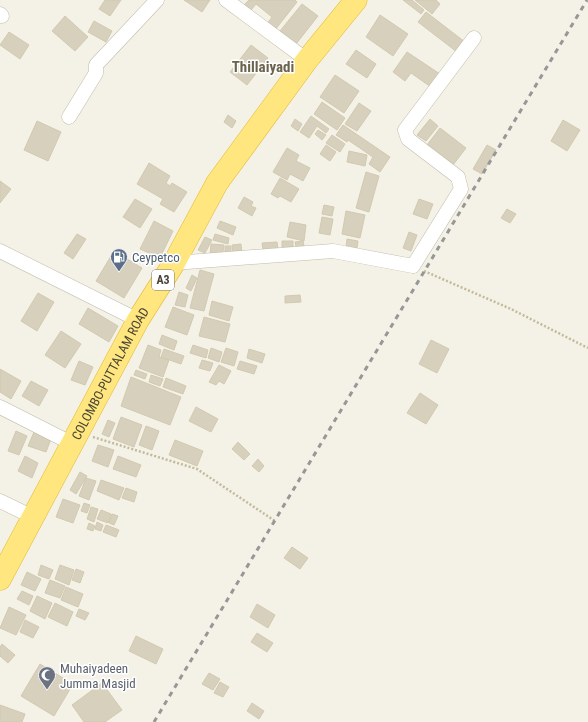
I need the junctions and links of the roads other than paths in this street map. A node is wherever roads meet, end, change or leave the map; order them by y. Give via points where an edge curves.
1 (157, 0) edge
2 (226, 0) edge
3 (356, 0) edge
4 (474, 38) dead end
5 (307, 60) junction
6 (69, 117) dead end
7 (0, 251) edge
8 (174, 263) junction
9 (138, 320) junction
10 (0, 407) edge
11 (74, 437) junction
12 (0, 501) edge
13 (32, 517) junction
14 (0, 579) edge

1 - 6 street via 96,65 96,73
2 - 5 street
3 - 5 highway, COLOMBO-PUTTALAM ROAD / A3
4 - 8 street via 406,130 408,139 458,177 461,189 413,266 333,251
5 - 8 highway, COLOMBO-PUTTALAM ROAD / A3 via 217,183
7 - 9 street
8 - 9 highway, COLOMBO-PUTTALAM ROAD / A3
9 - 11 highway, COLOMBO-PUTTALAM ROAD / A3
10 - 11 street
11 - 13 highway, COLOMBO-PUTTALAM ROAD / A3
12 - 13 street
13 - 14 highway, COLOMBO-PUTTALAM ROAD / A3

